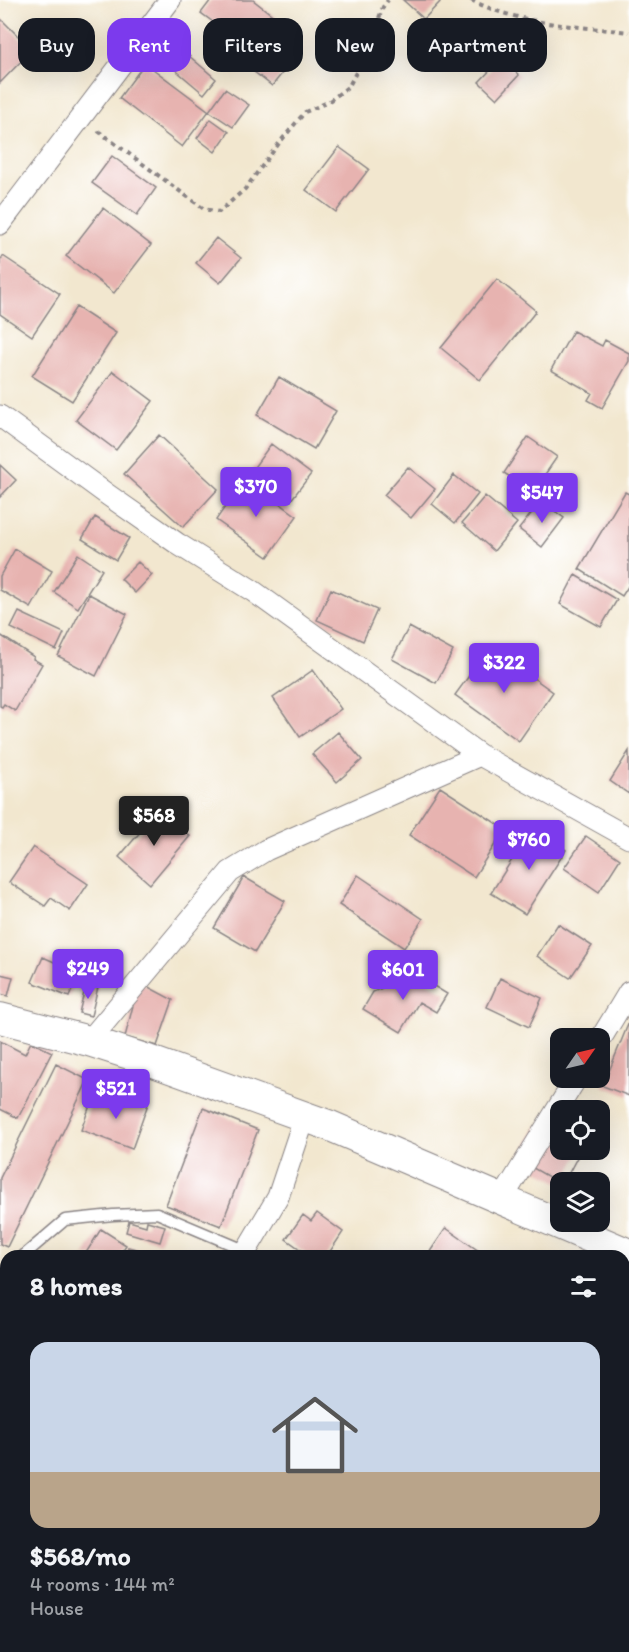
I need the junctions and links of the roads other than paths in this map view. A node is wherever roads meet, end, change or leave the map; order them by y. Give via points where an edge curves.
1 (170, 0) edge
2 (0, 224) edge
3 (0, 416) edge
4 (480, 755) junction
5 (629, 838) edge
6 (629, 992) edge
7 (0, 1018) edge
8 (607, 1028) edge
9 (89, 1041) junction
10 (570, 1088) edge
11 (305, 1116) junction
12 (502, 1200) junction
13 (30, 1250) edge
14 (238, 1250) edge
15 (247, 1250) edge
16 (620, 1250) edge

1 - 2 street
3 - 4 street via 160,532 253,591
4 - 5 street
4 - 9 street via 266,850 230,872
6 - 8 street
7 - 9 street
9 - 11 street
10 - 12 street
11 - 12 street
11 - 15 street via 278,1197
12 - 16 street
13 - 14 lane via 65,1220 157,1213

